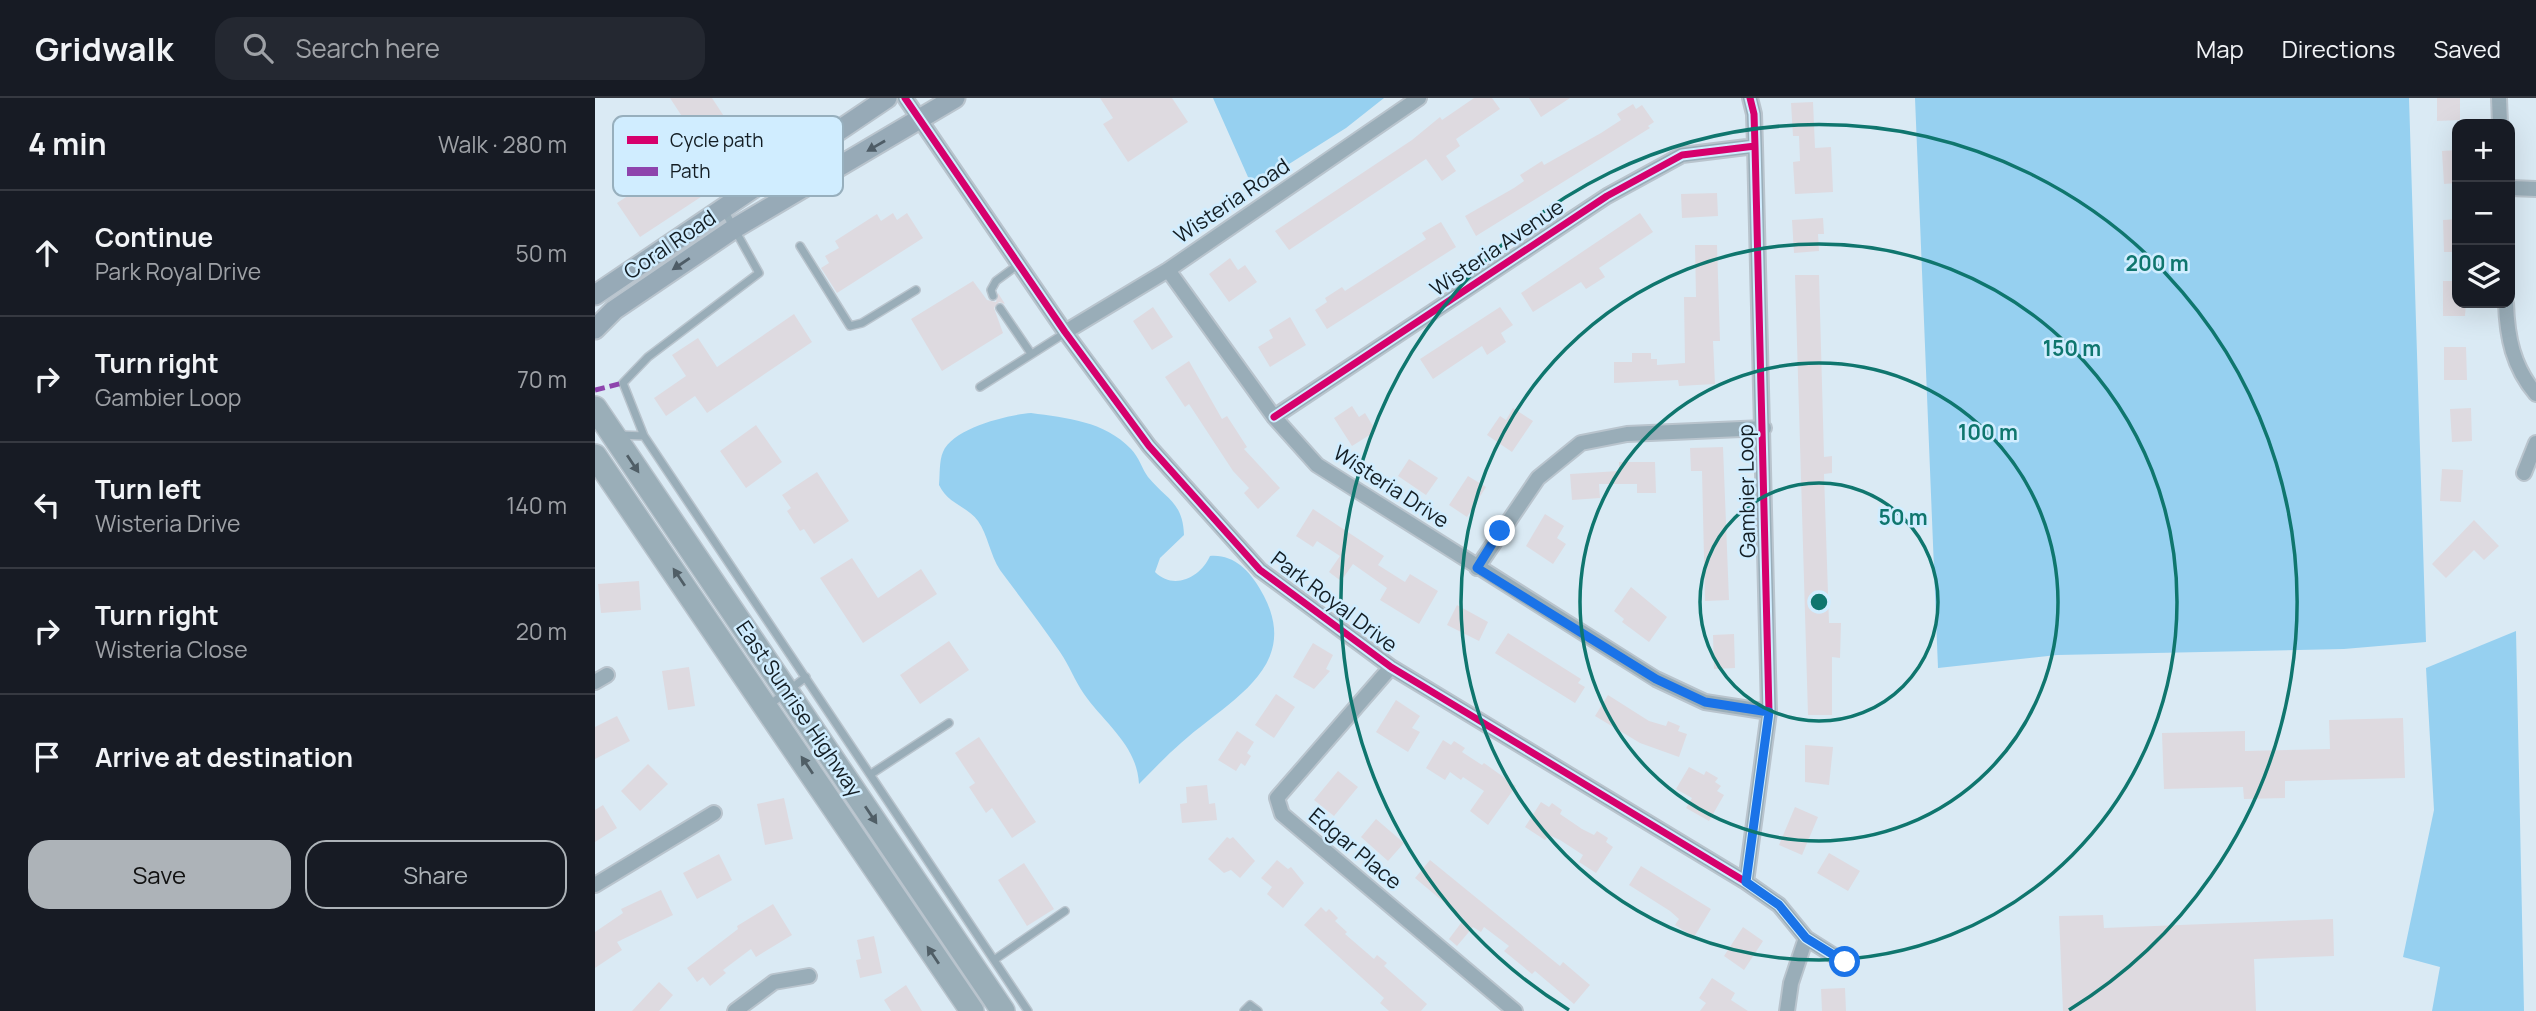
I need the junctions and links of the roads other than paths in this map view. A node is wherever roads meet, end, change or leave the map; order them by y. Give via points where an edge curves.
1 (887, 98) edge
2 (905, 98) edge
3 (955, 98) edge
4 (1419, 98) edge
5 (1750, 98) edge
6 (2499, 98) edge
7 (2500, 119) edge
8 (920, 121) junction
9 (843, 129) edge
10 (1755, 146) junction
11 (843, 165) edge
12 (2515, 188) edge
13 (2536, 189) edge
14 (746, 196) edge
15 (790, 196) edge
16 (724, 211) junction
17 (734, 228) junction
18 (800, 246) dead end
19 (1019, 264) junction
20 (1168, 270) junction
21 (916, 289) dead end
22 (595, 295) edge
23 (993, 296) dead end
24 (1000, 307) dead end
25 (2506, 308) edge
26 (595, 328) edge
27 (1065, 332) junction
28 (1030, 352) junction
29 (980, 387) dead end
30 (2536, 394) edge
31 (595, 408) edge
32 (1274, 417) junction
33 (1764, 428) junction
34 (613, 435) junction
35 (644, 436) junction
36 (2536, 443) edge
37 (595, 456) edge
38 (2524, 473) dead end
39 (1477, 568) junction
40 (1391, 667) junction
41 (806, 677) junction
42 (788, 692) junction
43 (768, 706) junction
44 (1769, 712) junction
45 (949, 723) dead end
46 (871, 774) junction
47 (714, 813) dead end
48 (1746, 882) junction
49 (595, 885) edge
50 (1065, 911) dead end
51 (1806, 938) junction
52 (994, 960) junction
53 (1845, 962) dead end
54 (809, 976) dead end
55 (735, 1011) edge
56 (972, 1011) edge
57 (1003, 1011) edge
58 (1028, 1011) edge
59 (1244, 1011) edge
60 (1258, 1011) edge
61 (1515, 1011) edge
62 (1787, 1011) edge

1 - 9 main road, Coral Road
2 - 8 street, Park Royal Drive
3 - 8 main road, Coral Road
4 - 20 street, Wisteria Road
5 - 10 street, Gambier Loop
6 - 7 street
8 -> 11 main road, Coral Road
8 - 19 street, Park Royal Drive
10 - 32 street, Wisteria Avenue via 1682,155 1607,196
10 - 33 street, Gambier Loop
12 - 13 street
14 - 16 main road, Coral Road
15 -> 17 main road, Coral Road
16 - 17 lane
16 - 22 main road, Coral Road
17 -> 26 main road, Coral Road via 614,310
17 - 35 lane via 759,273 648,357 623,383
18 - 21 lane via 850,326
19 - 23 lane via 996,281
19 - 27 street, Park Royal Drive
20 - 27 street, Wisteria Road
20 - 32 street, Wisteria Drive
24 - 28 lane
25 - 30 street via 2507,339 2525,381
27 - 28 lane
27 - 40 street, Park Royal Drive via 1149,446 1259,570
28 - 29 lane
31 - 34 main road, East Sunrise Highway
32 - 39 street, Wisteria Drive via 1317,465
33 - 39 street via 1627,433 1581,443 1538,478
33 - 44 street, Gambier Loop
34 - 35 lane
34 -> 42 main road, East Sunrise Highway
35 - 41 lane
36 - 38 street
43 -> 37 main road, East Sunrise Highway
39 - 44 street, Wisteria Drive via 1656,679 1705,702
40 - 48 street, Park Royal Drive
40 - 61 street, Edgar Place via 1277,798 1282,814
41 - 42 lane
41 - 46 lane
42 - 43 lane
42 -> 57 main road, East Sunrise Highway
56 -> 43 main road, East Sunrise Highway
44 - 48 street, Gambier Loop
45 - 46 lane
46 - 52 lane
47 - 49 street
48 - 51 street, Park Royal Drive via 1779,905
50 - 52 lane
51 - 53 street, Park Royal Drive
51 - 62 street
52 - 58 lane
54 - 55 street via 774,982
59 - 60 lane via 1250,1005

